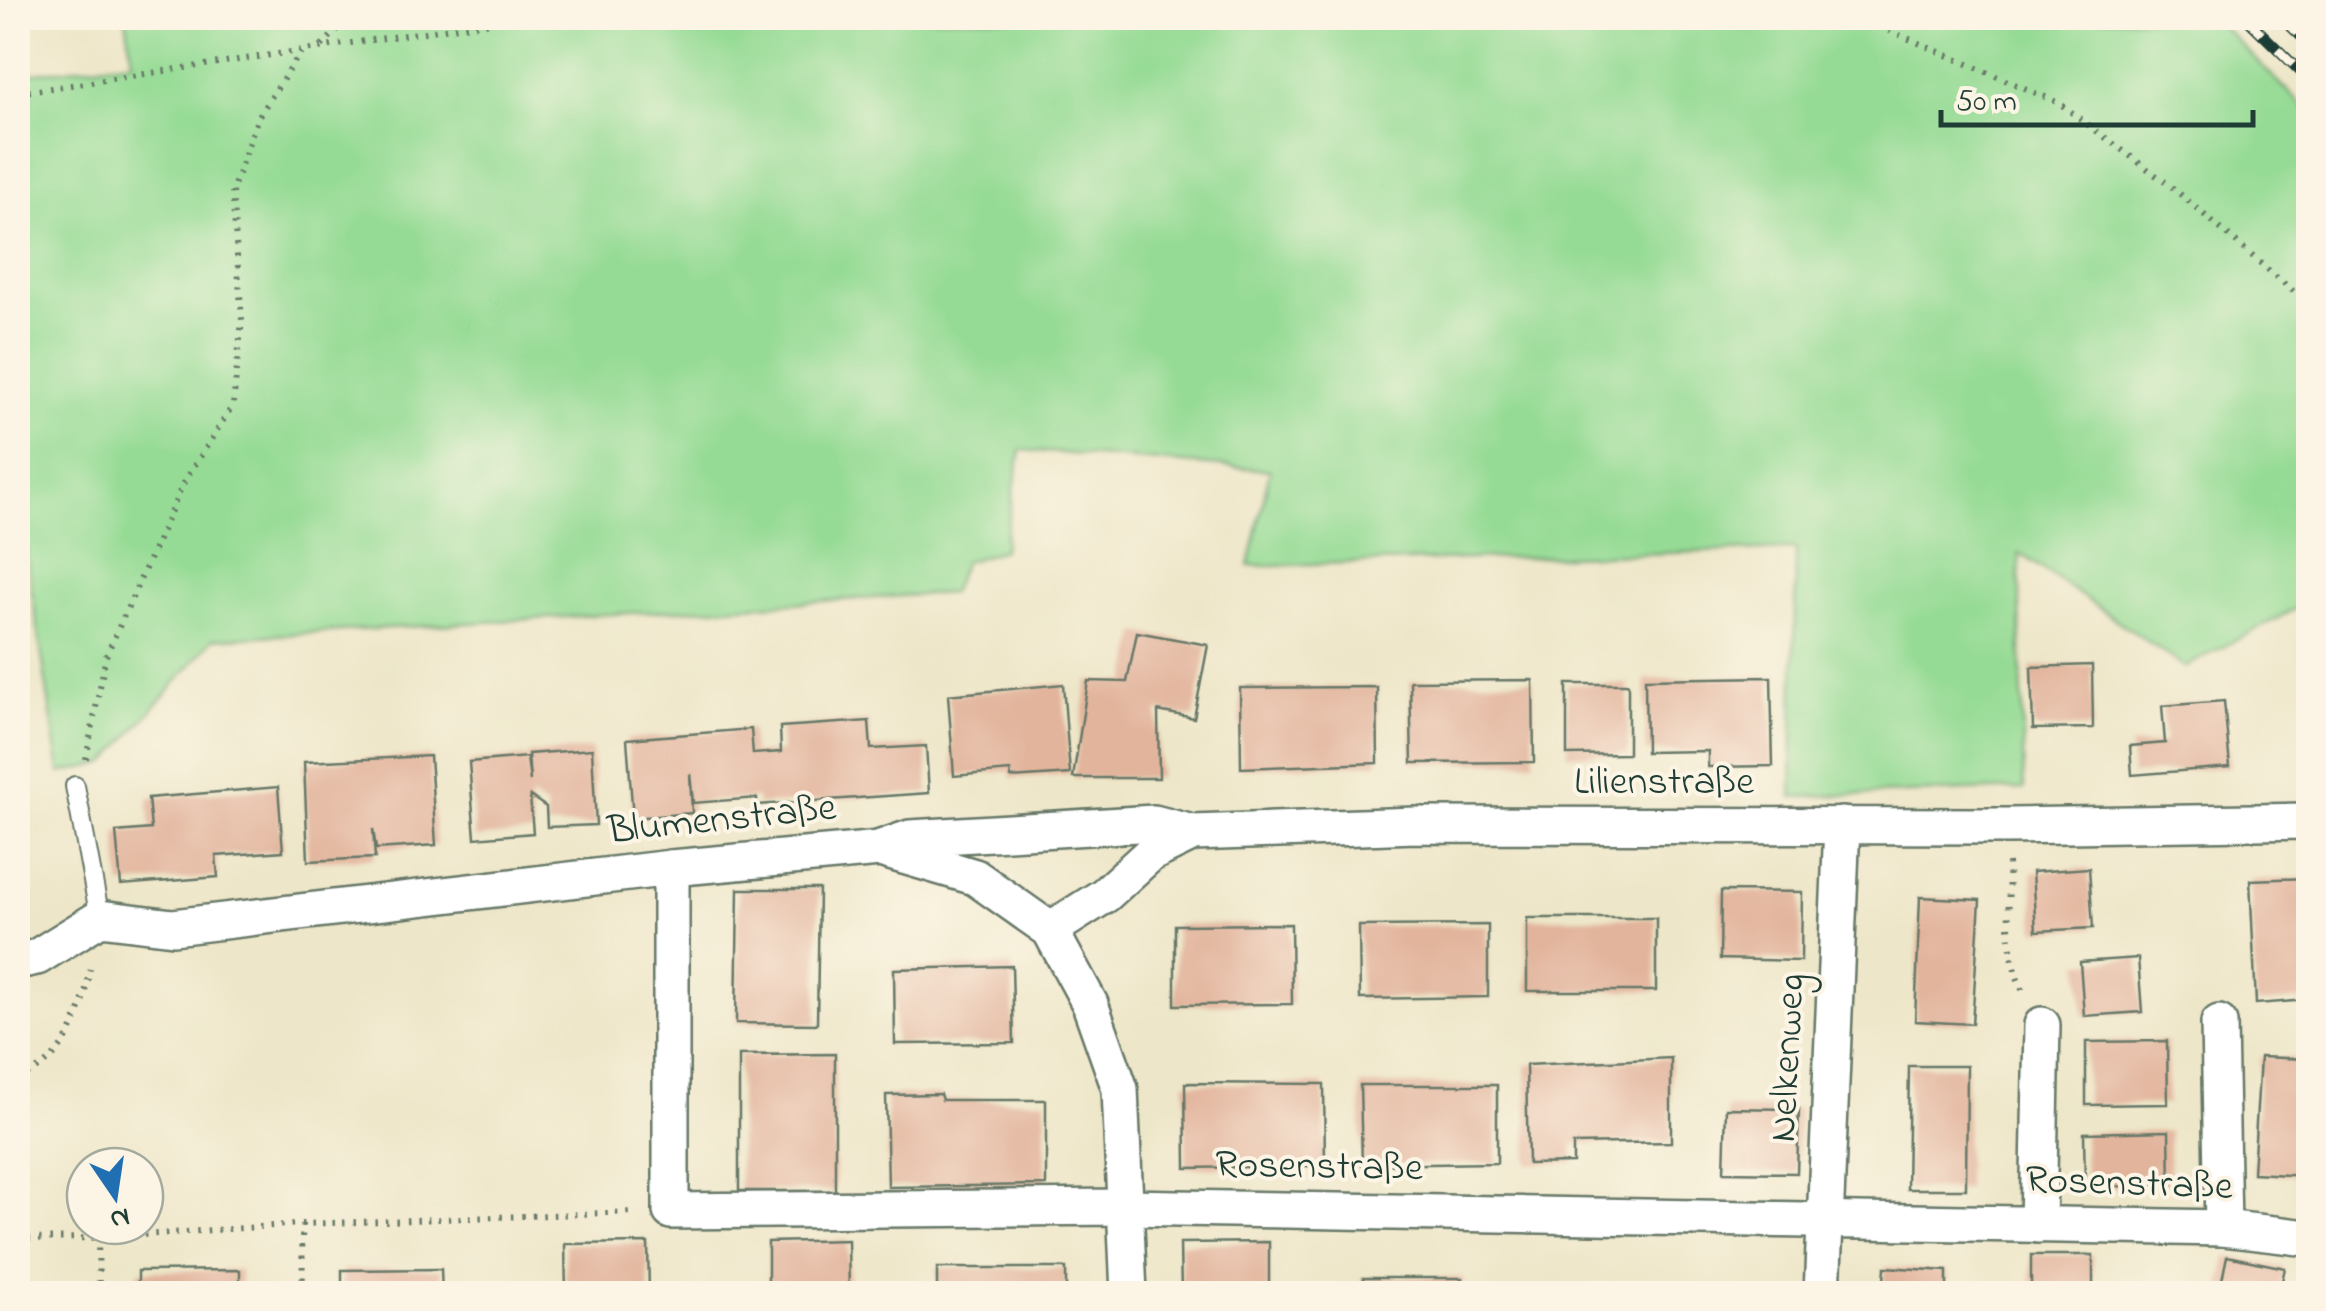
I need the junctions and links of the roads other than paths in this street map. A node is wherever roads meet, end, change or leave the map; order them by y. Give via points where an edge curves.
1 (76, 786) road end
2 (2308, 821) edge
3 (1842, 826) junction
4 (1193, 833) junction
5 (880, 848) junction
6 (671, 868) junction
7 (100, 918) junction
8 (1050, 930) junction
9 (18, 961) edge
10 (2219, 1023) dead end
11 (2042, 1025) road end
12 (1127, 1207) junction
13 (1824, 1222) junction
14 (2038, 1225) junction
15 (2223, 1228) junction
16 (2308, 1238) edge
17 (1129, 1294) edge
18 (1822, 1294) edge

1 - 7 lane
2 - 3 street, Lilienstraße
3 - 4 street, Lilienstraße via 1416,825
3 - 13 street, Nelkenweg
4 - 5 street via 1154,823 910,838
4 - 8 street, Lilienstraße via 1150,854 1105,895
5 - 6 street, Blumenstraße
5 - 8 street, Blumenstraße via 975,877
6 - 7 street, Blumenstraße via 174,928
6 - 12 street, Rosenstraße via 671,1211
7 - 9 street via 37,957
8 - 12 street, Blumenstraße via 1090,1004 1120,1089
10 - 15 street
11 - 14 street
12 - 13 street, Rosenstraße
12 - 17 street, Blumenstraße
13 - 14 street, Rosenstraße
13 - 18 street, Nelkenweg
14 - 15 street, Rosenstraße
15 - 16 street, Rosenstraße

